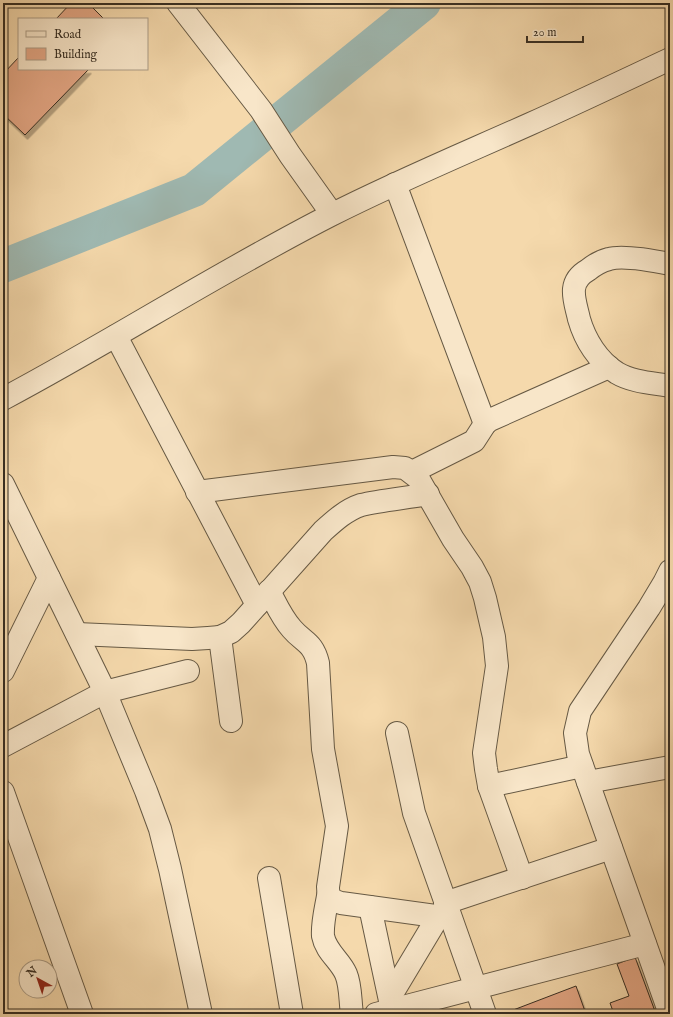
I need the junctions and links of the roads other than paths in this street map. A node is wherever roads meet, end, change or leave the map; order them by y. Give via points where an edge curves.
1 (178, 3) edge
2 (670, 59) edge
3 (395, 184) junction
4 (332, 214) junction
5 (670, 264) edge
6 (116, 336) junction
7 (609, 367) junction
8 (670, 386) edge
9 (3, 399) edge
10 (485, 424) junction
11 (412, 472) junction
12 (3, 484) edge
13 (198, 492) junction
14 (428, 494) junction
15 (10, 519) edge
16 (670, 571) edge
17 (49, 578) junction
18 (263, 598) junction
19 (77, 634) junction
20 (220, 637) junction
21 (3, 671) edge
22 (188, 671) dead end
23 (105, 692) junction
24 (231, 720) dead end
25 (397, 733) dead end
26 (3, 746) edge
27 (670, 767) edge
28 (585, 774) junction
29 (489, 786) junction
30 (3, 792) edge
31 (611, 848) junction
32 (269, 878) dead end
33 (522, 878) junction
34 (328, 896) junction
35 (370, 907) junction
36 (445, 913) junction
37 (645, 944) junction
38 (476, 988) junction
39 (386, 1007) edge
40 (82, 1014) edge
41 (201, 1014) edge
42 (292, 1014) edge
43 (352, 1014) edge
44 (485, 1014) edge
45 (670, 1014) edge

1 - 4 street via 261,110
2 - 3 street
3 - 4 street
3 - 10 street
4 - 6 street via 260,252
5 - 7 street via 626,258 611,259 595,265 580,275 574,288 575,304 581,324 596,354
6 - 9 street
6 - 13 street
7 - 8 street via 630,379
7 - 10 street
10 - 11 street via 474,441
11 - 13 street via 405,468 393,467
11 - 14 street
12 - 15 street
13 - 18 street
14 - 18 street via 360,506 346,512 323,531
14 - 29 street via 480,582 494,637 497,666 484,753
15 - 17 street
16 - 28 street via 580,711 575,733 578,754
17 - 19 street
17 - 21 street
18 - 20 street via 241,623
18 - 34 street via 311,646 318,662 323,749 337,826
19 - 20 street via 192,639
19 - 23 street
20 - 24 street
22 - 23 street
23 - 26 street
23 - 41 street via 160,829
25 - 36 street via 414,813
27 - 28 street
28 - 29 street
28 - 31 street
29 - 33 street
30 - 40 street
31 - 33 street
31 - 37 street
32 - 42 street
33 - 36 street
34 - 35 street via 333,901
34 - 43 street via 324,936 326,945 346,974
35 - 36 street
35 - 39 street
36 - 38 street
36 - 39 street
37 - 38 street
37 - 45 street
38 - 39 street
38 - 44 street

